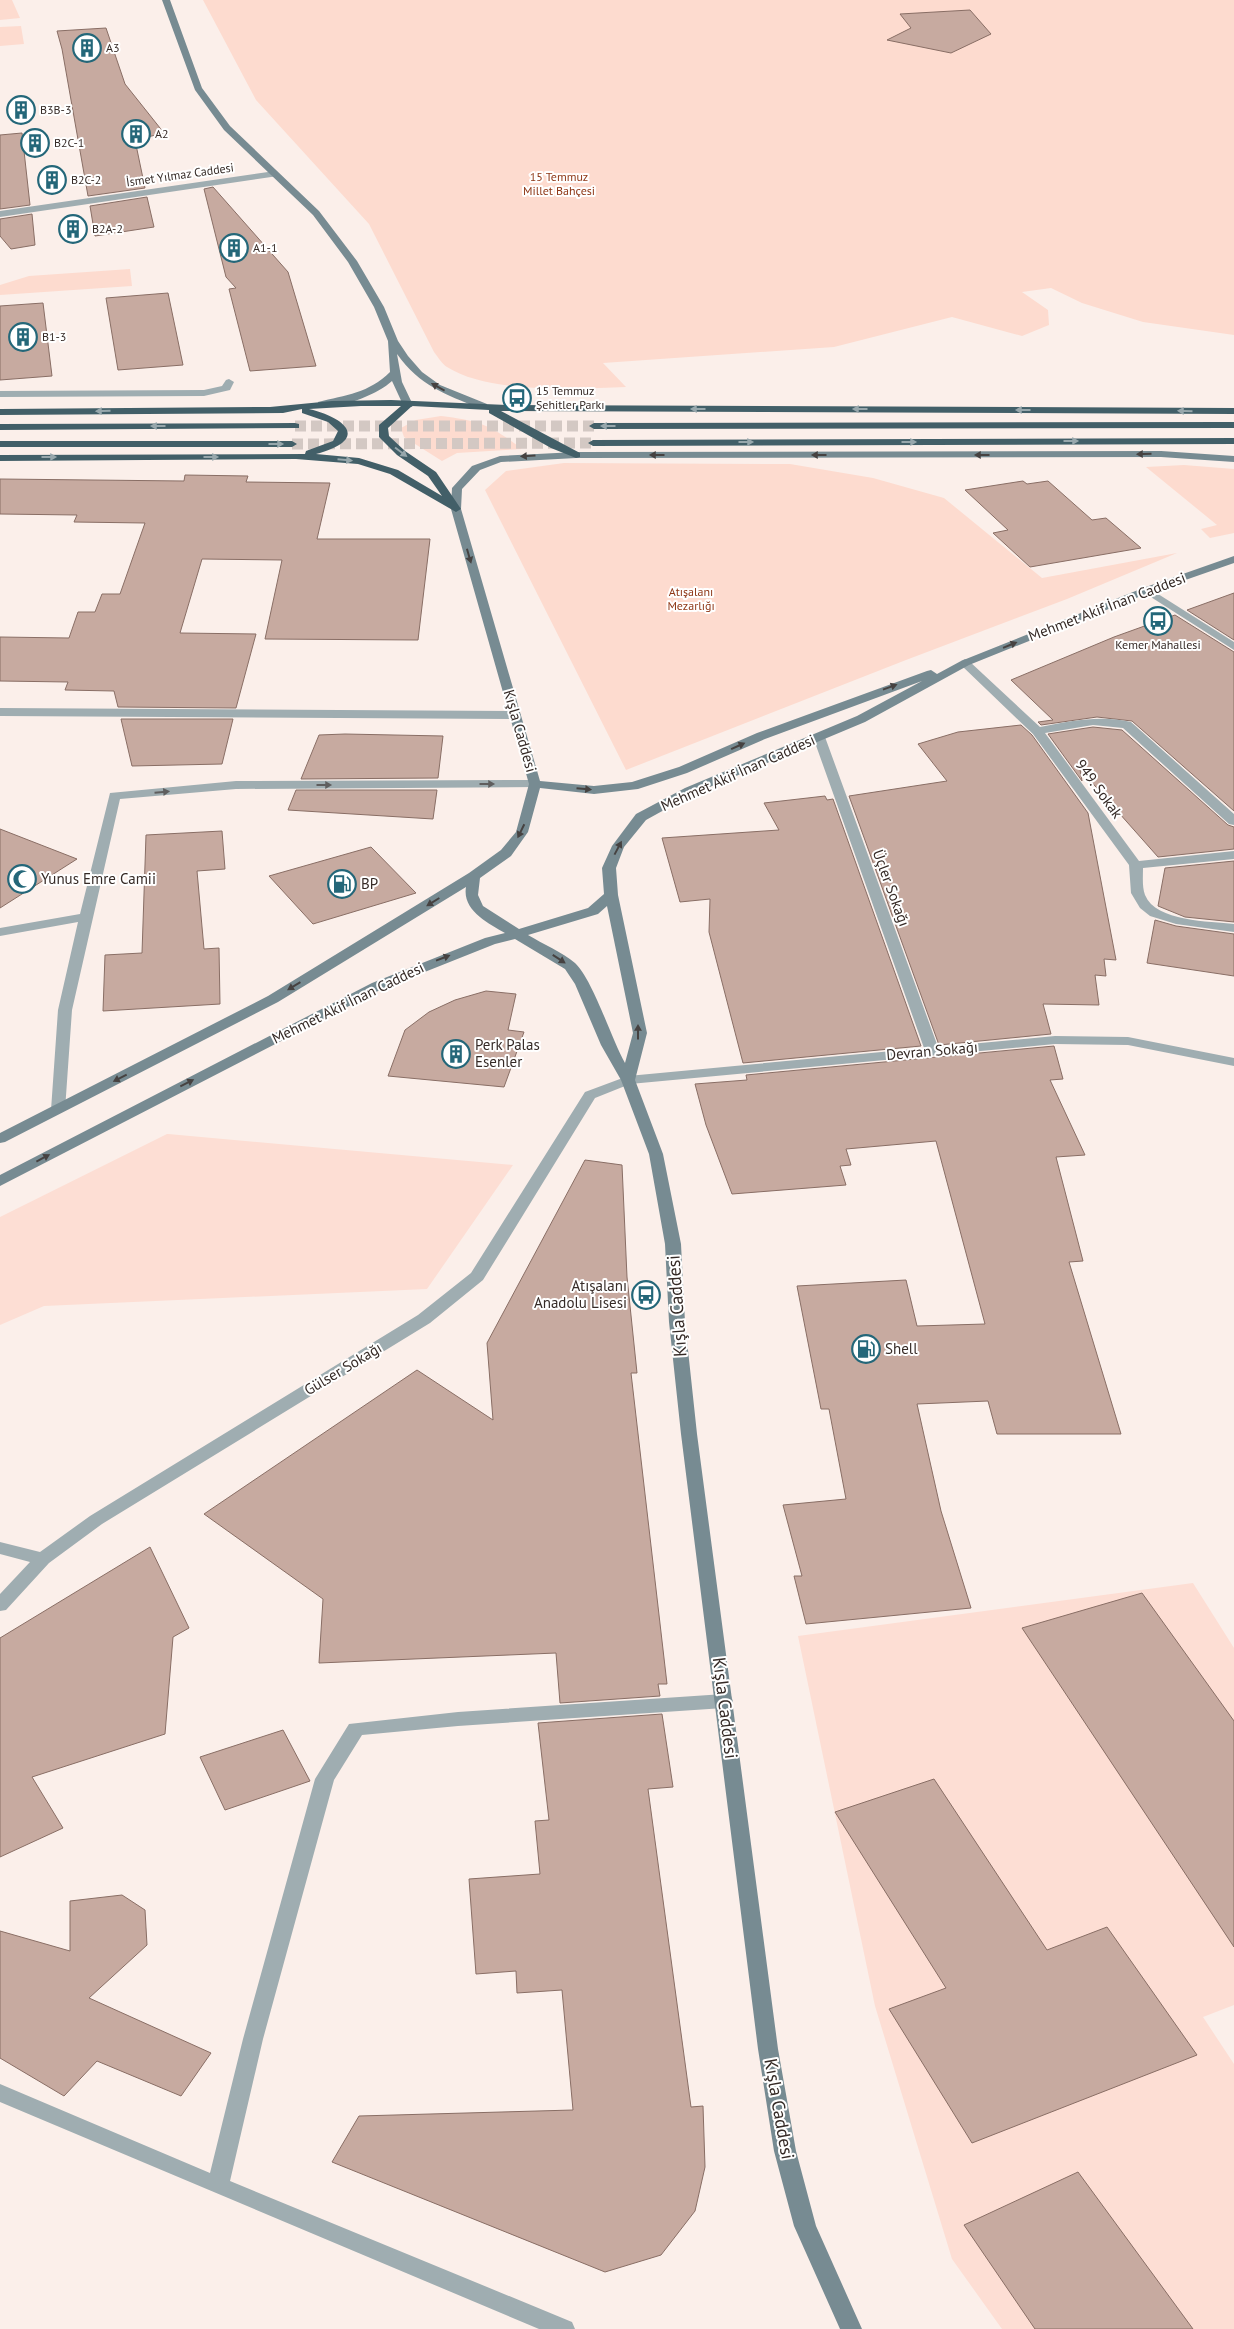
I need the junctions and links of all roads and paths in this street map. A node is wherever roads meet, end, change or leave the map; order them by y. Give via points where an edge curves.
1 (166, 0) edge
2 (274, 174) junction
3 (0, 214) edge
4 (393, 341) junction
5 (394, 373) junction
6 (229, 382) dead end
7 (0, 394) edge
8 (408, 404) junction
9 (316, 405) junction
10 (483, 406) junction
11 (274, 409) junction
12 (1234, 411) edge
13 (0, 412) edge
14 (1234, 425) edge
15 (295, 426) tunnel mouth
16 (594, 426) tunnel mouth
17 (0, 427) edge
18 (1234, 441) edge
19 (592, 443) tunnel mouth
20 (0, 444) edge
21 (292, 444) tunnel mouth
22 (576, 455) junction
23 (296, 456) junction
24 (0, 458) edge
25 (1234, 459) edge
26 (456, 509) junction
27 (1234, 549) edge
28 (1234, 558) edge
29 (1195, 572) junction
30 (1147, 590) junction
31 (1234, 647) edge
32 (965, 663) junction
33 (0, 712) edge
34 (515, 715) junction
35 (1037, 731) junction
36 (819, 737) junction
37 (535, 784) junction
38 (1234, 821) edge
39 (1234, 855) edge
40 (1136, 865) junction
41 (474, 876) junction
42 (610, 894) junction
43 (86, 917) junction
44 (1234, 928) edge
45 (0, 932) edge
46 (517, 933) junction
47 (932, 1051) junction
48 (1234, 1062) edge
49 (628, 1080) junction
50 (58, 1110) junction
51 (0, 1140) edge
52 (0, 1181) edge
53 (0, 1548) edge
54 (43, 1559) junction
55 (0, 1605) edge
56 (724, 1701) junction
57 (0, 2093) edge
58 (218, 2186) junction
59 (564, 2329) edge
60 (851, 2329) edge

1 - 2 main road via 198,88 227,128
2 - 3 street, İsmet Yılmaz Caddesi
2 - 4 main road via 316,214 352,261 379,308
4 - 5 main road
10 -> 4 main road via 436,387 419,374
5 - 8 main road
5 - 9 main road via 372,392
6 - 7 street via 226,388 204,393
8 - 9 highway
8 - 10 highway
8 -> 26 highway via 384,427 384,437 432,474
9 - 11 highway
12 -> 10 highway
10 - 22 highway via 512,419 560,450
11 -> 13 highway
11 - 23 highway via 321,414 338,421 343,430 342,439 327,450
14 -> 16 highway
15 -> 17 highway
19 -> 18 highway
20 -> 21 highway
25 -> 22 main road via 1161,454
22 -> 26 main road via 500,459 476,468 456,488
24 -> 23 highway
23 -> 26 highway via 370,463 394,472
26 -> 34 main road, Kışla Caddesi
27 - 29 main road
28 - 29 main road, Mehmet Akif İnan Caddesi
29 - 30 main road, Mehmet Akif İnan Caddesi
30 - 31 street
32 -> 30 main road, Mehmet Akif İnan Caddesi
32 - 35 street, 949. Sokak
32 - 36 main road, Mehmet Akif İnan Caddesi
37 -> 32 main road via 594,790 634,786 684,770 761,736 894,686
33 - 34 street
34 - 37 main road, Kışla Caddesi
35 - 38 street via 1096,720 1112,720 1126,725
35 - 40 street, 949. Sokak
42 -> 36 main road, Mehmet Akif İnan Caddesi via 609,868 618,846 641,817 689,791
36 - 47 street, Üçler Sokağı
37 -> 41 main road, Kışla Caddesi via 522,832 506,853
43 -> 37 street via 114,796 236,785
39 - 40 street
40 - 44 street via 1139,897 1151,913 1169,919
41 - 46 main road, Kışla Caddesi via 471,894 478,908
41 -> 50 main road via 273,998
42 - 46 main road, Mehmet Akif İnan Caddesi via 593,911 566,922
49 -> 42 main road via 640,1033
43 - 45 street
43 - 50 street via 65,1010
46 -> 49 main road, Kışla Caddesi via 570,966 582,984 608,1045
52 -> 46 main road, Mehmet Akif İnan Caddesi via 377,986 442,958
47 - 48 street, Devran Sokağı via 1055,1040 1128,1041
47 - 49 street, Devran Sokağı
49 - 54 street, Gülser Sokağı via 590,1095 477,1276 424,1319 96,1520
49 - 56 main road, Kışla Caddesi via 656,1154 673,1244 676,1322
50 - 51 main road
53 - 54 street
54 - 55 street, Gülser Sokağı
56 - 58 street via 356,1729 325,1779 253,2039
56 - 60 main road, Kışla Caddesi via 784,2151 805,2226
57 - 58 street
58 - 59 street

